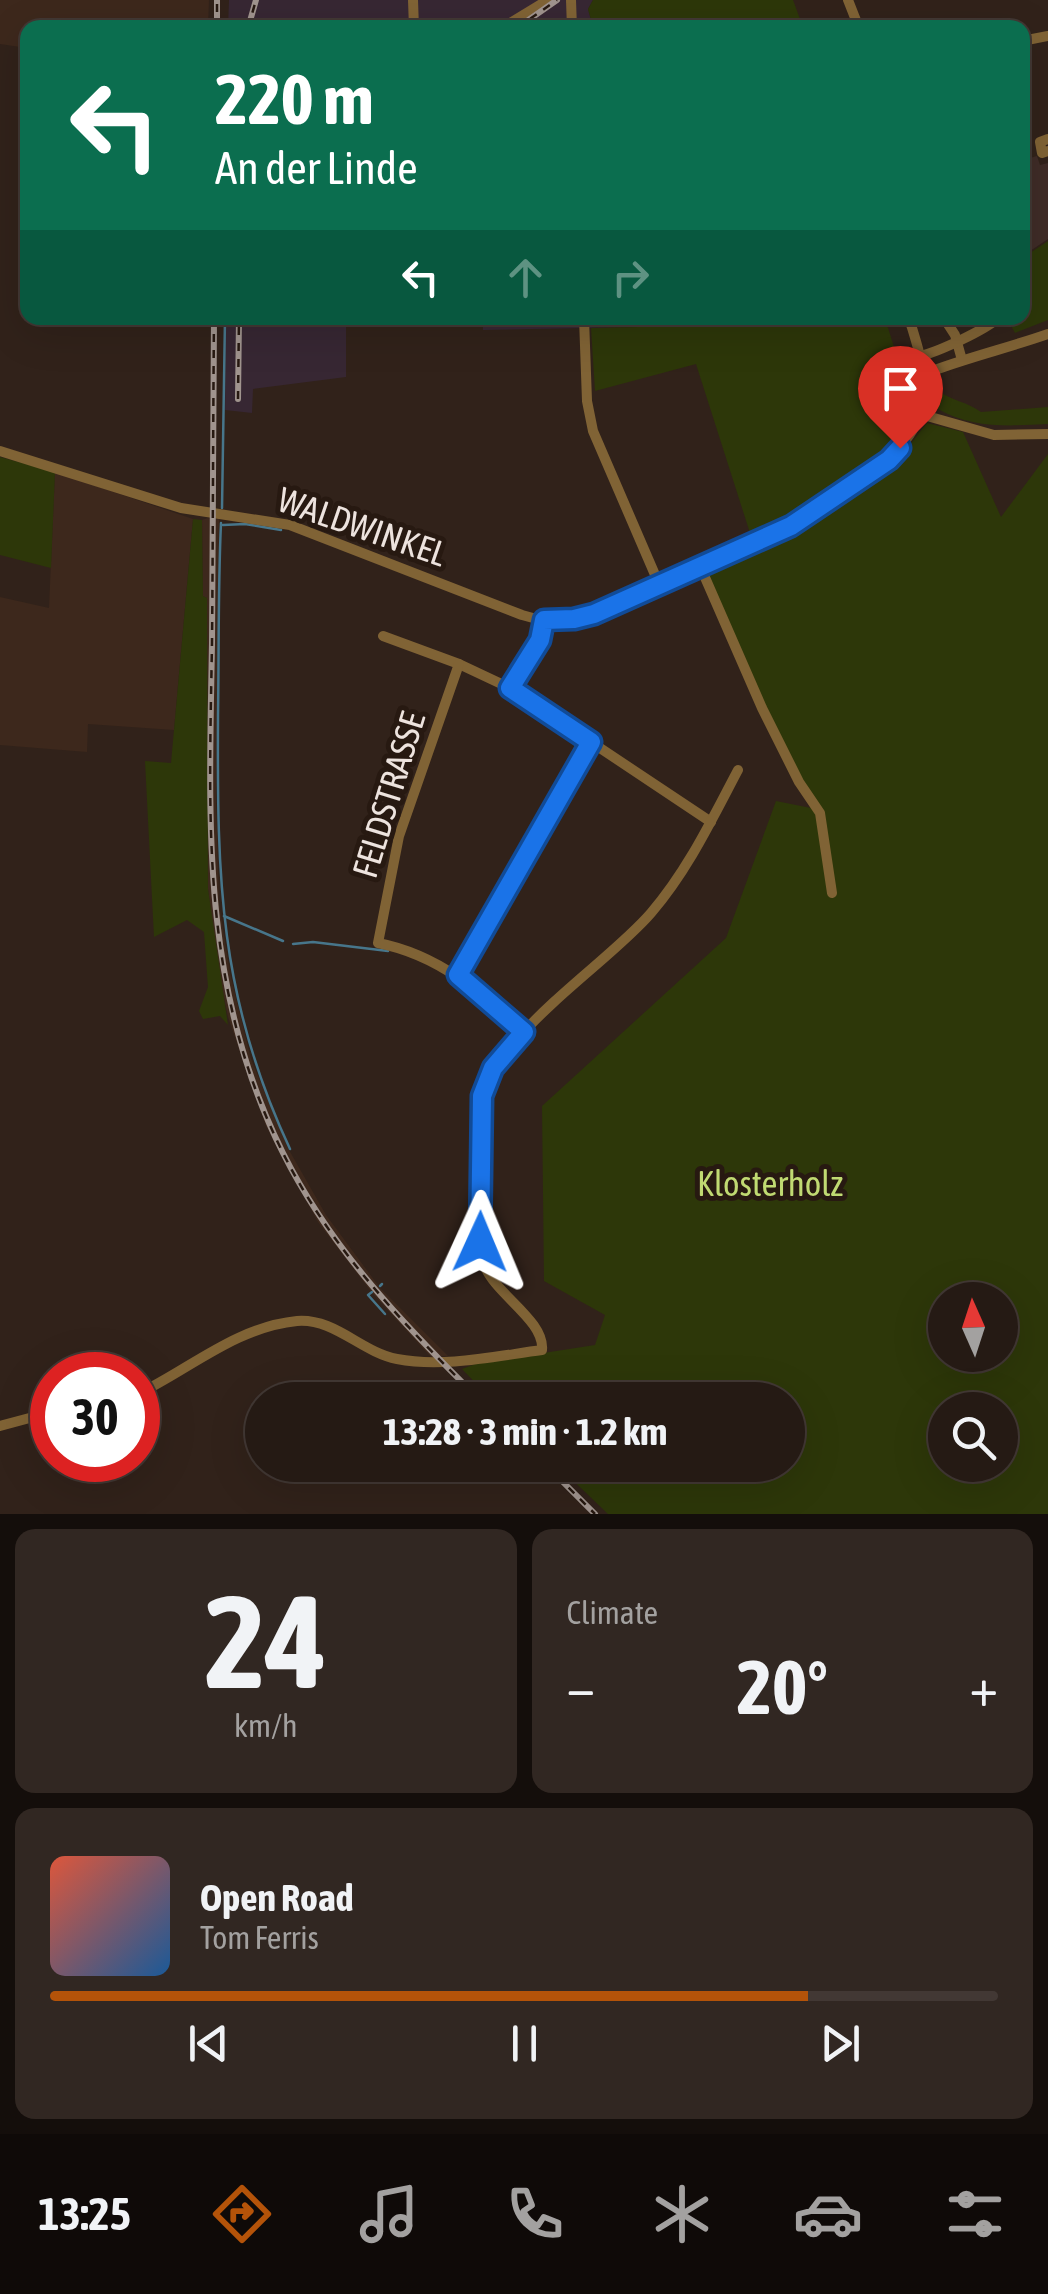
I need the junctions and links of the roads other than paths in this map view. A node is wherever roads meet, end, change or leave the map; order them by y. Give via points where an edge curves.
1 (548, 0) edge
2 (514, 20) edge
3 (1048, 139) edge
4 (1048, 152) edge
5 (584, 325) edge
6 (910, 325) edge
7 (948, 325) edge
8 (988, 325) edge
9 (1048, 334) edge
10 (955, 340) junction
11 (920, 356) junction
12 (962, 360) junction
13 (935, 370) dead end
14 (920, 414) junction
15 (1048, 434) edge
16 (0, 451) edge
17 (700, 566) junction
18 (659, 584) junction
19 (544, 620) junction
20 (382, 636) dead end
21 (459, 664) junction
22 (510, 688) junction
23 (591, 742) junction
24 (738, 770) dead end
25 (711, 822) junction
26 (832, 893) dead end
27 (458, 975) junction
28 (524, 1032) junction
29 (160, 1381) edge
30 (30, 1418) edge
31 (0, 1426) edge

1 - 2 street
3 - 4 street via 1040,142 1042,153
5 - 18 street via 593,431
6 - 11 street
7 - 10 street
8 - 10 street
9 - 12 street
10 - 11 street
10 - 12 street
11 - 14 street
12 - 13 street
14 - 15 street via 994,435
14 - 17 street, WALDWINKEL via 880,467 791,526
16 - 19 street, WALDWINKEL via 181,508 290,525
17 - 18 street, WALDWINKEL
17 - 26 street via 768,721 820,813
18 - 19 street, WALDWINKEL via 594,614
19 - 22 street via 540,640
20 - 21 street
21 - 22 street
21 - 27 street, FELDSTRASSE via 399,836 378,944
22 - 23 street
23 - 25 street
23 - 27 street
24 - 25 street
25 - 28 street via 650,914
27 - 28 street
28 - 29 street via 493,1068 482,1096 480,1242 487,1272 541,1335 542,1350 395,1359 328,1326 299,1321 226,1343
30 - 31 street

